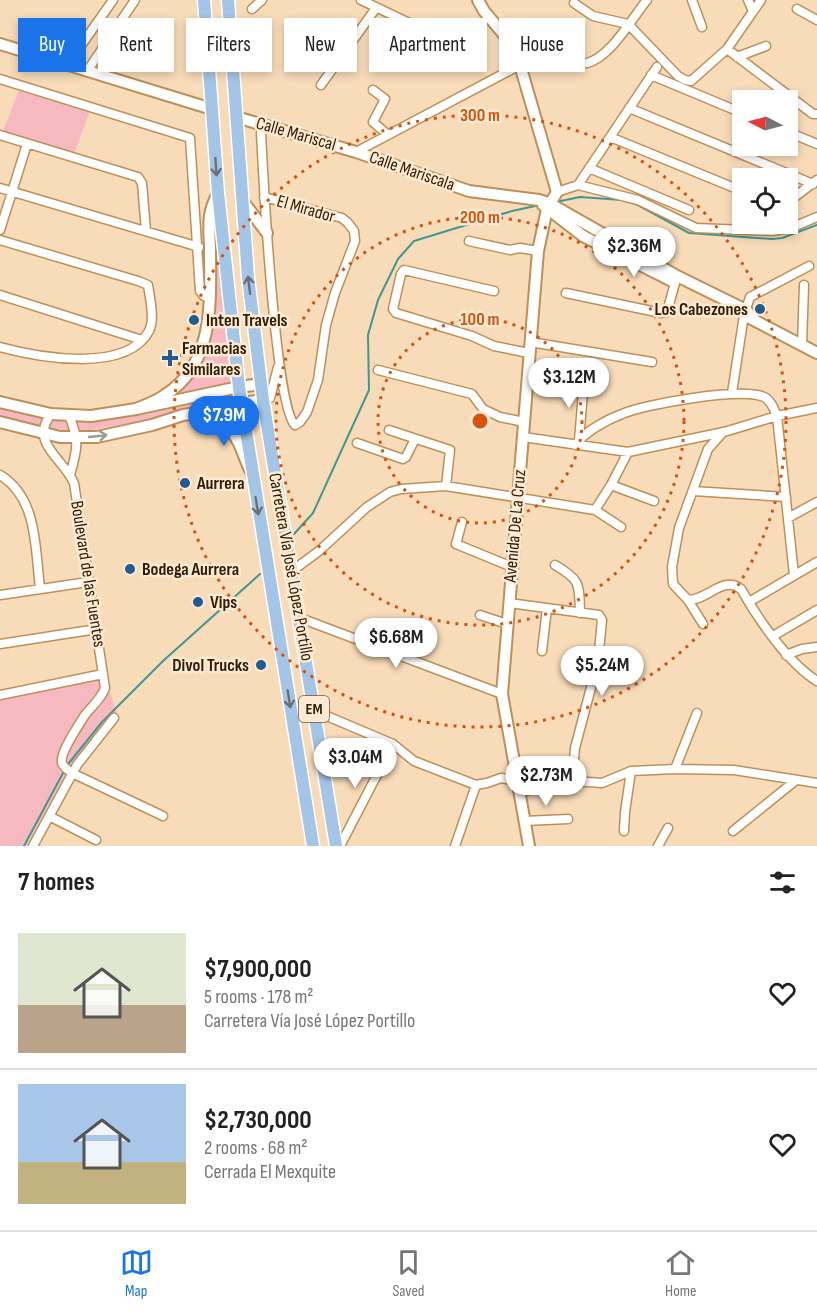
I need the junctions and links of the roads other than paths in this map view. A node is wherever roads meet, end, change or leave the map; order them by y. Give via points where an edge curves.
1 (113, 0) edge
2 (135, 0) edge
3 (204, 0) edge
4 (228, 0) edge
5 (262, 0) edge
6 (361, 0) edge
7 (478, 0) edge
8 (647, 0) edge
9 (692, 0) edge
10 (748, 0) edge
11 (761, 0) edge
12 (574, 3) dead end
13 (376, 8) junction
14 (252, 9) dead end
15 (797, 9) dead end
16 (753, 11) junction
17 (398, 18) edge
18 (817, 20) edge
19 (628, 24) junction
20 (702, 27) dead end
21 (499, 29) edge
22 (86, 38) edge
23 (0, 44) edge
24 (766, 46) dead end
25 (18, 49) edge
26 (727, 49) junction
27 (737, 57) junction
28 (585, 63) edge
29 (657, 67) dead end
30 (88, 70) joint
31 (505, 72) edge
32 (522, 72) edge
33 (651, 75) junction
34 (0, 79) edge
35 (321, 85) dead end
36 (373, 90) dead end
37 (629, 108) junction
38 (212, 109) junction
39 (732, 109) edge
40 (817, 114) edge
41 (236, 117) junction
42 (261, 133) dead end
43 (0, 135) edge
44 (388, 135) junction
45 (798, 136) edge
46 (610, 137) junction
47 (27, 144) junction
48 (817, 144) edge
49 (356, 152) junction
50 (589, 168) junction
51 (815, 182) edge
52 (578, 185) junction
53 (0, 188) edge
54 (732, 188) edge
55 (13, 192) junction
56 (557, 192) junction
57 (218, 193) junction
58 (798, 195) edge
59 (264, 197) junction
60 (242, 200) junction
61 (546, 205) junction
62 (688, 210) dead end
63 (817, 217) edge
64 (0, 230) edge
65 (146, 231) junction
66 (267, 233) junction
67 (0, 240) edge
68 (469, 241) dead end
69 (198, 247) junction
70 (538, 251) junction
71 (809, 266) dead end
72 (675, 283) junction
73 (804, 285) dead end
74 (494, 291) dead end
75 (566, 293) dead end
76 (0, 295) edge
77 (209, 297) junction
78 (748, 315) junction
79 (142, 340) junction
80 (802, 345) junction
81 (0, 347) edge
82 (530, 348) junction
83 (817, 353) edge
84 (279, 361) junction
85 (652, 362) dead end
86 (378, 370) dead end
87 (584, 381) dead end
88 (261, 384) junction
89 (239, 387) junction
90 (732, 393) junction
91 (266, 399) junction
92 (0, 402) edge
93 (242, 403) junction
94 (286, 403) junction
95 (817, 408) edge
96 (136, 409) junction
97 (51, 414) junction
98 (196, 414) junction
99 (69, 416) junction
100 (777, 416) junction
101 (0, 422) edge
102 (524, 422) junction
103 (389, 430) dead end
104 (724, 432) junction
105 (43, 434) junction
106 (523, 437) junction
107 (77, 438) junction
108 (415, 439) junction
109 (577, 442) junction
110 (357, 443) dead end
111 (627, 452) junction
112 (252, 474) junction
113 (0, 475) edge
114 (70, 475) junction
115 (611, 485) junction
116 (446, 486) junction
117 (693, 491) junction
118 (518, 497) junction
119 (786, 497) junction
120 (654, 501) dead end
121 (817, 502) edge
122 (595, 510) junction
123 (788, 518) junction
124 (462, 522) dead end
125 (621, 527) dead end
126 (817, 562) edge
127 (555, 565) dead end
128 (512, 567) junction
129 (292, 571) junction
130 (794, 575) junction
131 (88, 582) junction
132 (40, 588) junction
133 (0, 595) edge
134 (688, 600) junction
135 (748, 602) junction
136 (509, 603) junction
137 (547, 608) junction
138 (817, 610) edge
139 (580, 613) junction
140 (480, 615) dead end
141 (300, 618) junction
142 (507, 624) junction
143 (703, 624) dead end
144 (97, 629) junction
145 (774, 636) junction
146 (0, 644) edge
147 (817, 647) edge
148 (542, 651) dead end
149 (786, 655) junction
150 (103, 674) junction
151 (817, 681) edge
152 (0, 694) edge
153 (502, 694) junction
154 (315, 711) junction
155 (696, 713) dead end
156 (114, 718) dead end
157 (393, 744) junction
158 (675, 769) junction
159 (631, 771) junction
160 (72, 773) junction
161 (795, 781) junction
162 (572, 782) junction
163 (817, 783) edge
164 (476, 785) junction
165 (518, 787) junction
166 (48, 816) junction
167 (163, 816) dead end
168 (568, 819) dead end
169 (524, 821) junction
170 (668, 828) dead end
171 (624, 831) dead end
172 (733, 831) dead end
173 (96, 840) dead end
174 (33, 846) edge
175 (313, 846) edge
176 (338, 846) edge
177 (455, 846) edge
178 (529, 846) edge
179 (658, 846) edge

1 - 22 street
2 - 30 street
3 - 38 main road, Carretera Vía José López Portillo / EM
4 - 41 main road, Carretera Vía José López Portillo / EM
5 - 14 street
6 - 13 street
7 - 21 main road
8 - 19 street
9 - 20 street
10 - 16 street
11 - 16 street
12 - 19 street via 593,16
13 - 17 street
13 - 35 street
15 - 18 street
16 - 26 street
19 - 26 street via 685,80 691,81
19 - 28 street via 622,36 591,63
23 - 25 main road
24 - 27 street
26 - 27 street
27 - 40 street
29 - 33 street
30 - 38 main road
31 - 44 street
32 - 56 main road
33 - 37 street
33 - 39 street
34 - 69 street via 190,138
36 - 44 street via 385,99 373,122
37 - 46 street
37 - 51 street
38 -> 57 main road, Carretera Vía José López Portillo / EM
41 - 49 main road, Calle Mariscal
41 - 60 main road, Carretera Vía José López Portillo / EM
42 - 59 street
43 - 47 street
44 - 49 street
45 - 48 street
46 - 50 street
46 - 54 street
47 - 55 street
47 - 65 street via 138,177 142,183
49 - 61 main road, Calle Mariscala via 470,191
50 - 52 street
50 - 62 street
51 - 58 street
52 - 56 street
52 - 63 street via 638,200 696,228 772,231
53 - 55 street
55 - 64 street
55 - 65 street
56 - 61 main road
57 - 77 main road via 208,222
57 - 89 main road, Carretera Vía José López Portillo / EM
59 - 66 street, El Mirador
59 - 94 street, El Mirador via 342,218 354,231 353,248 326,325 318,380 308,412 295,425
60 - 66 main road
88 -> 60 main road, Carretera Vía José López Portillo / EM
61 - 70 main road, Avenida De La Cruz
61 - 72 main road, Calle Mariscala via 583,236
61 - 78 main road, Calle Mariscala
65 - 69 street
66 - 84 street, El Mirador
67 - 79 street via 148,285 151,318
68 - 70 street via 510,250
69 - 77 street via 200,291
70 - 82 main road, Avenida De La Cruz
71 - 78 street via 750,297
72 - 75 street via 667,312 661,313
72 - 78 main road, Calle Mariscala
73 - 80 street
74 - 82 street via 404,270 393,306 396,313 494,346
76 - 79 street
77 - 96 main road via 208,329 193,366 165,396
78 - 80 main road, Calle Mariscala
78 - 90 street
79 - 81 street via 125,351 76,360 33,356
80 - 83 main road, Calle Mariscala
82 - 85 street
82 - 102 main road, Avenida De La Cruz
84 - 91 street
84 - 94 street, El Mirador
86 - 102 street via 472,394 483,409
87 - 109 street
88 - 89 main road
88 - 91 main road, Carretera Vía José López Portillo / EM
89 - 93 main road, Carretera Vía José López Portillo / EM
89 - 96 main road
90 - 100 street via 765,398
90 - 109 street via 643,407 605,422
91 - 93 main road
91 - 94 street
91 - 129 main road, Carretera Vía José López Portillo / EM
92 - 97 main road
93 - 98 main road
93 - 112 main road, Carretera Vía José López Portillo / EM
95 - 100 street
96 - 99 main road
97 - 99 main road
97 - 105 street
107 -> 98 main road via 114,434
98 - 112 main road via 219,422 236,437
99 - 107 street, Boulevard de las Fuentes
100 - 104 street
100 - 119 street
101 - 105 main road
102 - 106 main road, Avenida De La Cruz
103 - 108 street
104 - 111 street
104 - 117 street via 708,449
105 - 107 main road
105 - 114 street, Boulevard de las Fuentes via 47,447
106 - 109 street
106 - 118 main road, Avenida De La Cruz
107 - 114 street, Boulevard de las Fuentes
108 - 110 street via 404,459
108 - 116 street via 450,450
109 - 111 street
111 - 115 street
112 -> 175 main road, Carretera Vía José López Portillo / EM
113 - 132 street via 13,485 29,513
114 - 131 street, Boulevard de las Fuentes
115 - 120 street
115 - 122 street
116 - 118 street
116 - 129 street via 390,492
117 - 119 street
117 - 134 street via 672,567 673,584
118 - 122 street
118 - 128 main road, Avenida De La Cruz
119 - 123 street
121 - 123 street
122 - 125 street
123 - 130 street
124 - 128 street via 456,544
126 - 130 street
127 - 139 street via 572,575 577,583
128 - 136 main road, Avenida De La Cruz
129 - 141 main road, Carretera Vía José López Portillo / EM
130 - 135 street
131 - 132 street
131 - 144 street, Boulevard de las Fuentes
132 - 133 street
134 - 135 street via 729,583 741,589
134 - 143 street
135 - 145 street
136 - 137 street
136 - 142 main road, Avenida De La Cruz
137 - 139 street
137 - 148 street
138 - 145 street
139 - 162 street via 601,616 598,661 575,748
140 - 142 street
141 - 153 street
141 - 154 main road, Carretera Vía José López Portillo / EM
142 - 153 main road, Avenida De La Cruz
144 - 146 street
144 - 150 street, Boulevard de las Fuentes
145 - 149 street
147 - 149 street
149 - 151 street
150 - 152 street
150 - 160 street via 103,694 84,717 61,761
153 - 165 main road, Avenida De La Cruz
154 - 157 street
154 - 176 main road, Carretera Vía José López Portillo / EM
155 - 158 street
156 - 160 street
157 - 164 street via 414,761
157 - 176 street
158 - 159 street
158 - 161 street via 734,770
159 - 162 street via 602,783
159 - 171 street
160 - 166 street
160 - 167 street
161 - 163 street
161 - 172 street
162 - 165 street
164 - 165 street via 501,778
164 - 177 street
165 - 169 main road, Avenida De La Cruz
166 - 173 street
166 - 174 street
168 - 169 street
169 - 178 main road, Avenida De La Cruz
170 - 179 street

